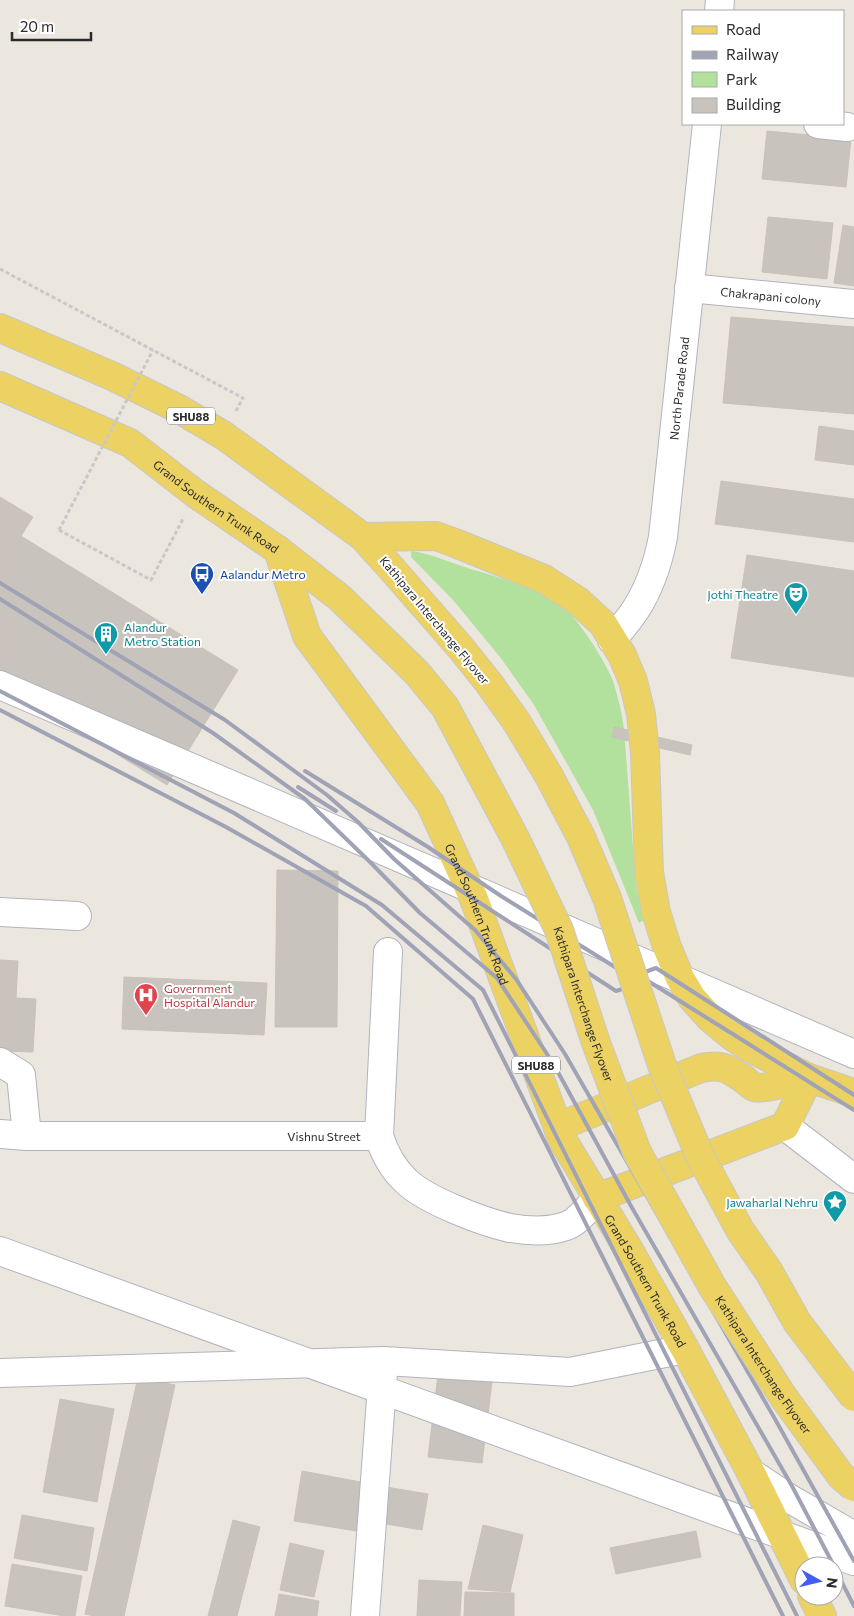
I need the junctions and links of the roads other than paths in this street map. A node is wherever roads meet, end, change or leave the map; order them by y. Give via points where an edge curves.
1 (707, 125) edge
2 (828, 125) edge
3 (847, 127) dead end
4 (689, 288) junction
5 (854, 304) edge
6 (0, 328) edge
7 (0, 386) edge
8 (363, 537) junction
9 (278, 550) junction
10 (612, 640) junction
11 (0, 685) edge
12 (0, 912) edge
13 (77, 916) dead end
14 (388, 952) dead end
15 (854, 1054) edge
16 (0, 1062) edge
17 (809, 1078) junction
18 (854, 1093) edge
19 (785, 1126) junction
20 (558, 1127) junction
21 (0, 1134) edge
22 (27, 1136) junction
23 (379, 1136) junction
24 (854, 1179) edge
25 (597, 1198) junction
26 (0, 1251) edge
27 (685, 1349) junction
28 (384, 1361) junction
29 (0, 1373) edge
30 (854, 1397) edge
31 (751, 1473) junction
32 (854, 1487) edge
33 (854, 1536) edge
34 (794, 1560) edge
35 (854, 1561) edge
36 (365, 1616) edge

1 - 4 street, North Parade Road
2 - 3 street
4 - 5 street, Chakrapani colony
4 - 10 street, North Parade Road via 661,546 646,592
6 - 8 main road, SHU88 via 112,376 187,413 223,434
7 - 9 main road, Grand Southern Trunk Road via 130,443 196,494
8 - 10 main road via 436,536 544,579 578,601 603,624
8 - 30 main road, Kathipara Interchange Flyover / SHU88, bridge via 488,682 549,776 581,837 607,898 662,1065 699,1154 740,1230 798,1322
9 - 20 main road, Grand Southern Trunk Road / SHU88 via 307,636 430,804 474,898
9 - 32 main road, Kathipara Interchange Flyover, bridge via 340,598 417,674 445,707 559,930 596,1043 637,1152 712,1286 782,1395 841,1476
10 - 17 main road via 632,680 641,714 649,872 656,912 680,978 692,998 733,1037 774,1062
11 - 15 street
12 - 13 street
14 - 23 street
16 - 22 street via 21,1075
17 - 18 main road
17 - 19 main road
17 - 20 main road via 754,1087 729,1070 714,1065
19 - 24 street
19 - 25 main road
20 - 25 main road, Grand Southern Trunk Road / SHU88
21 - 22 street, Vishnu Street
22 - 23 street, Vishnu Street
23 - 25 street via 384,1153 405,1181 425,1196 510,1228 552,1230 569,1225
25 - 27 main road, Grand Southern Trunk Road / SHU88
26 - 35 street
27 - 28 street via 570,1372
27 - 31 main road, Grand Southern Trunk Road / SHU88
28 - 29 street
28 - 36 street
31 - 33 street
31 - 34 main road, Grand Southern Trunk Road / SHU88

